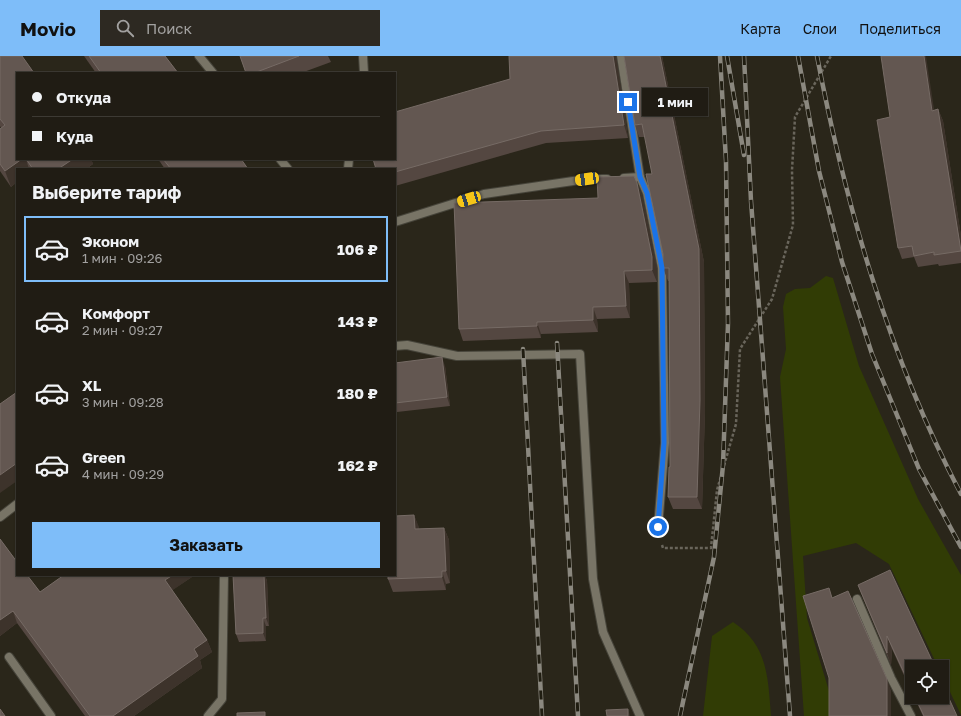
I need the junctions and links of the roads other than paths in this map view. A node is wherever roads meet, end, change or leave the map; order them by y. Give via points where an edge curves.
1 (199, 56) edge
2 (363, 56) edge
3 (621, 56) edge
4 (211, 72) edge
5 (364, 72) edge
6 (281, 160) edge
7 (287, 168) edge
8 (640, 177) junction
9 (396, 222) edge
10 (396, 346) edge
11 (16, 505) edge
12 (0, 517) edge
13 (658, 527) road end
14 (224, 576) edge
15 (857, 599) dead end
16 (9, 658) dead end
17 (51, 716) edge
18 (208, 716) edge
19 (640, 716) edge
20 (911, 716) edge

1 - 4 lane
2 - 5 lane
3 - 8 lane
6 - 7 lane
8 - 9 lane via 587,179 484,194
8 - 13 lane via 647,193 662,268 664,443
10 - 19 lane via 407,345 457,356 580,354 593,579 604,632
11 - 12 lane
14 - 18 lane via 222,699
15 - 20 lane via 891,678
16 - 17 lane

